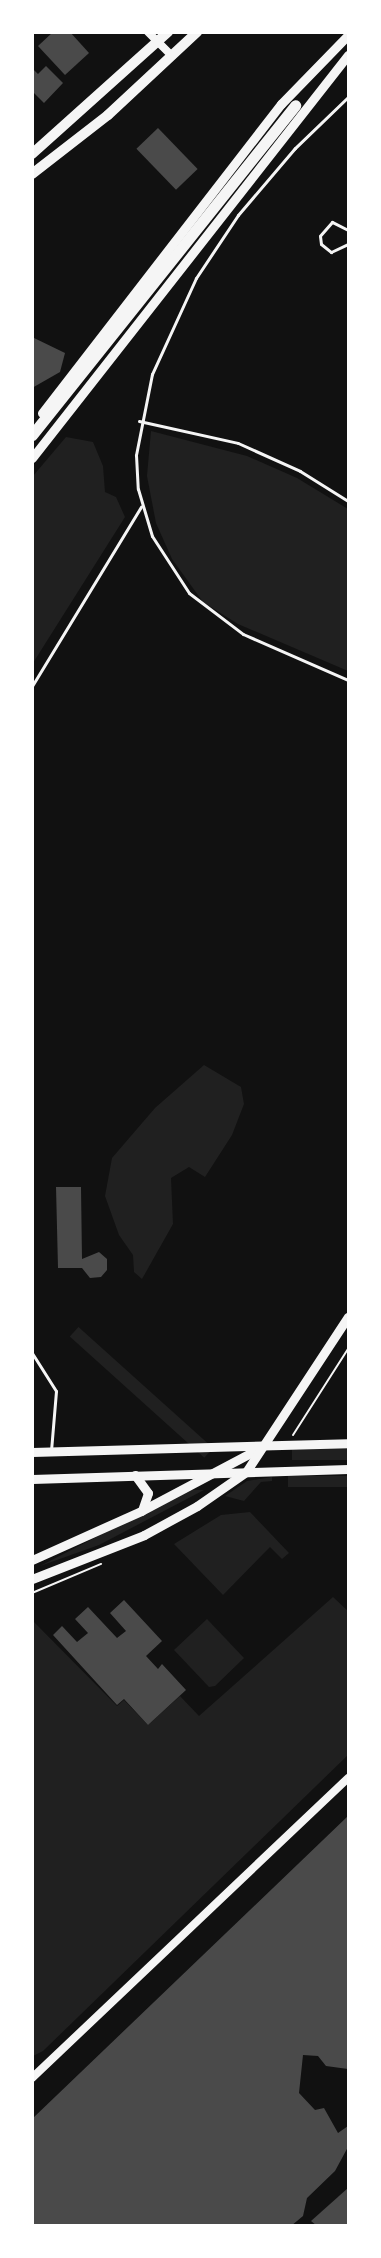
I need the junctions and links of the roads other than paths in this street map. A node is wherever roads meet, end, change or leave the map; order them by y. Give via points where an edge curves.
1 (148, 32) edge
2 (168, 32) edge
3 (196, 32) edge
4 (348, 35) edge
5 (158, 42) junction
6 (348, 54) edge
7 (172, 56) junction
8 (348, 97) edge
9 (295, 105) dead end
10 (32, 154) edge
11 (32, 174) edge
12 (348, 230) edge
13 (348, 244) edge
14 (139, 421) junction
15 (32, 426) edge
16 (32, 435) edge
17 (32, 458) edge
18 (348, 501) edge
19 (142, 506) junction
20 (348, 680) edge
21 (32, 686) edge
22 (348, 1317) edge
23 (32, 1353) edge
24 (348, 1443) edge
25 (265, 1446) junction
26 (32, 1452) edge
27 (51, 1452) junction
28 (348, 1469) edge
29 (210, 1472) junction
30 (246, 1472) junction
31 (135, 1474) junction
32 (32, 1479) edge
33 (142, 1511) junction
34 (32, 1560) edge
35 (32, 1579) edge
36 (348, 1778) edge
37 (32, 2078) edge

1 - 5 street
2 - 5 main road
3 - 7 main road
4 - 15 main road via 281,104
5 - 7 street
5 - 10 main road
6 - 17 main road
7 - 11 main road via 108,115
8 - 14 lane via 295,148 244,208 196,278 152,374
9 - 16 highway
12 - 13 lane via 332,222 320,236 321,244 331,252
14 - 18 lane via 190,429 246,446 300,470
14 - 19 lane via 136,472
19 - 20 lane via 167,564 201,605 243,634
19 - 21 lane
22 - 25 main road
23 - 27 lane via 56,1391
24 - 25 main road
25 - 27 main road
25 - 29 main road
25 - 30 main road
26 - 27 main road
28 - 30 main road
29 - 30 main road
29 - 31 main road
29 - 33 main road
30 - 35 main road via 212,1497 144,1535
31 - 32 main road
31 - 33 main road via 148,1493
33 - 34 main road
36 - 37 street

